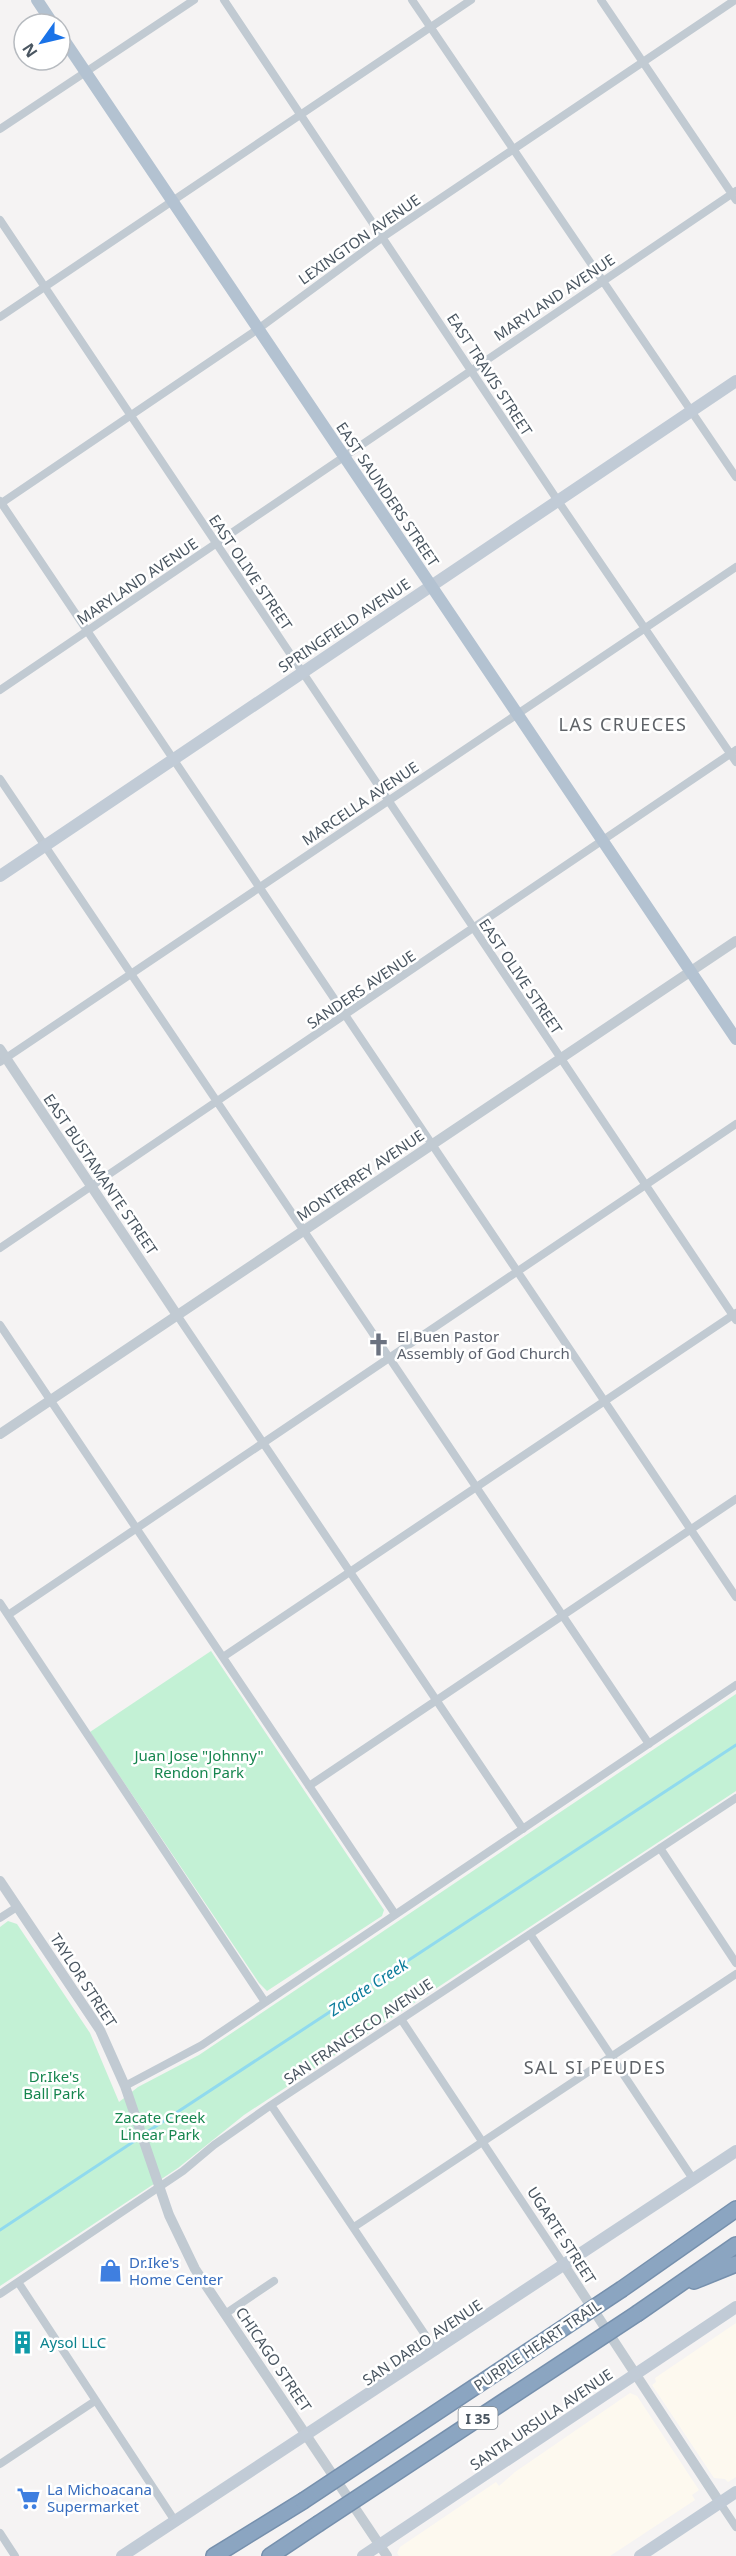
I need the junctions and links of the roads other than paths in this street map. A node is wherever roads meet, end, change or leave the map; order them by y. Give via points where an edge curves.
1 (194, 0) edge
2 (224, 0) edge
3 (412, 0) edge
4 (471, 0) edge
5 (601, 0) edge
6 (735, 0) edge
7 (430, 27) junction
8 (72, 52) edge
9 (643, 62) junction
10 (86, 72) junction
11 (300, 114) junction
12 (0, 129) edge
13 (513, 149) junction
14 (735, 195) edge
15 (172, 200) junction
16 (0, 220) edge
17 (383, 237) junction
18 (602, 281) junction
19 (45, 286) junction
20 (0, 316) edge
21 (258, 328) junction
22 (471, 368) junction
23 (736, 381) edge
24 (691, 411) junction
25 (130, 415) junction
26 (345, 458) junction
27 (736, 477) edge
28 (558, 501) junction
29 (0, 502) edge
30 (216, 544) junction
31 (736, 567) edge
32 (430, 585) junction
33 (645, 627) junction
34 (86, 632) junction
35 (302, 672) junction
36 (0, 690) edge
37 (516, 713) junction
38 (733, 752) edge
39 (172, 760) junction
40 (736, 762) edge
41 (0, 778) edge
42 (388, 801) junction
43 (602, 840) junction
44 (45, 846) junction
45 (0, 876) edge
46 (258, 888) junction
47 (474, 930) junction
48 (736, 940) edge
49 (690, 971) junction
50 (132, 974) junction
51 (345, 1016) junction
52 (736, 1039) edge
53 (2, 1056) edge
54 (560, 1058) junction
55 (218, 1102) junction
56 (736, 1124) edge
57 (432, 1144) junction
58 (92, 1187) junction
59 (646, 1187) junction
60 (305, 1230) junction
61 (0, 1248) edge
62 (518, 1273) junction
63 (177, 1316) junction
64 (735, 1316) edge
65 (0, 1325) edge
66 (391, 1358) junction
67 (51, 1400) junction
68 (604, 1401) junction
69 (0, 1434) edge
70 (263, 1444) junction
71 (477, 1487) junction
72 (736, 1499) edge
73 (137, 1529) junction
74 (691, 1529) junction
75 (350, 1572) junction
76 (736, 1597) edge
77 (0, 1603) edge
78 (8, 1615) junction
79 (563, 1615) junction
80 (223, 1657) junction
81 (736, 1685) edge
82 (436, 1700) junction
83 (649, 1744) junction
84 (309, 1786) junction
85 (736, 1798) edge
86 (523, 1828) junction
87 (660, 1848) junction
88 (0, 1881) edge
89 (17, 1907) junction
90 (395, 1914) junction
91 (0, 1918) edge
92 (530, 1934) junction
93 (736, 1963) edge
94 (736, 1974) edge
95 (265, 2002) junction
96 (401, 2019) junction
97 (612, 2056) junction
98 (125, 2086) junction
99 (130, 2102) joint
100 (272, 2105) junction
101 (483, 2142) junction
102 (736, 2151) edge
103 (693, 2179) junction
104 (159, 2188) junction
105 (736, 2209) edge
106 (354, 2227) junction
107 (736, 2245) edge
108 (736, 2264) edge
109 (564, 2265) junction
110 (274, 2281) dead end
111 (18, 2282) junction
112 (677, 2287) junction
113 (0, 2294) edge
114 (736, 2307) edge
115 (225, 2314) junction
116 (436, 2351) junction
117 (635, 2375) junction
118 (95, 2401) junction
119 (307, 2436) junction
120 (0, 2464) edge
121 (736, 2492) edge
122 (720, 2503) junction
123 (176, 2521) junction
124 (736, 2528) edge
125 (0, 2533) edge
126 (380, 2545) junction
127 (216, 2555) edge
128 (15, 2556) edge
129 (122, 2556) edge
130 (270, 2556) edge
131 (363, 2556) edge
132 (387, 2556) edge
133 (640, 2556) edge

1 - 10 street
2 - 11 street, EAST TRAVIS STREET
3 - 7 street
4 - 7 street
5 - 9 street
6 - 9 street, LEXINGTON AVENUE
7 - 11 street
7 - 13 street
8 - 10 main road, EAST SAUNDERS STREET
9 - 13 street, LEXINGTON AVENUE
9 - 14 street
10 - 12 street
10 - 15 main road, EAST SAUNDERS STREET
11 - 15 street
11 - 17 street, EAST TRAVIS STREET
13 - 17 street, LEXINGTON AVENUE
13 - 18 street
14 - 18 street, MARYLAND AVENUE
15 - 19 street
15 - 21 main road, EAST SAUNDERS STREET
16 - 19 street, EAST OLIVE STREET
17 - 21 street, LEXINGTON AVENUE
17 - 22 street, EAST TRAVIS STREET
18 - 22 street, MARYLAND AVENUE
18 - 24 street
19 - 20 street
19 - 25 street, EAST OLIVE STREET
21 - 25 street, LEXINGTON AVENUE
21 - 26 main road, EAST SAUNDERS STREET
22 - 26 street, MARYLAND AVENUE
22 - 28 street, EAST TRAVIS STREET
23 - 24 main road, SPRINGFIELD AVENUE
24 - 27 street
24 - 28 main road, SPRINGFIELD AVENUE
25 - 29 street, LEXINGTON AVENUE
25 - 30 street, EAST OLIVE STREET
26 - 30 street, MARYLAND AVENUE
26 - 32 main road, EAST SAUNDERS STREET
28 - 32 main road, SPRINGFIELD AVENUE
28 - 33 street, EAST TRAVIS STREET
29 - 34 street
30 - 34 street, MARYLAND AVENUE
30 - 35 street, EAST OLIVE STREET
31 - 33 street, MARCELLA AVENUE
32 - 35 main road, SPRINGFIELD AVENUE
32 - 37 main road, EAST SAUNDERS STREET
33 - 37 street, MARCELLA AVENUE
33 - 38 street, EAST TRAVIS STREET
34 - 36 street, MARYLAND AVENUE
34 - 39 street
35 - 39 main road, SPRINGFIELD AVENUE
35 - 42 street, EAST OLIVE STREET
37 - 42 street, MARCELLA AVENUE
37 - 43 main road, EAST SAUNDERS STREET
38 - 40 street, EAST TRAVIS STREET
38 - 43 street, SANDERS AVENUE
39 - 44 main road, SPRINGFIELD AVENUE
39 - 46 street
41 - 44 street
42 - 46 street, MARCELLA AVENUE
42 - 47 street, EAST OLIVE STREET
43 - 47 street, SANDERS AVENUE
43 - 49 main road, EAST SAUNDERS STREET
44 - 45 main road, SPRINGFIELD AVENUE
44 - 50 street
46 - 50 street, MARCELLA AVENUE
46 - 51 street
47 - 51 street, SANDERS AVENUE
47 - 54 street, EAST OLIVE STREET
48 - 49 street, MONTERREY AVENUE
49 - 52 main road, EAST SAUNDERS STREET
49 - 54 street, MONTERREY AVENUE
50 - 53 street, MARCELLA AVENUE
50 - 55 street
51 - 55 street, SANDERS AVENUE
51 - 57 street
53 - 58 street, EAST BUSTAMANTE STREET
54 - 57 street, MONTERREY AVENUE
54 - 59 street, EAST OLIVE STREET
55 - 58 street, SANDERS AVENUE
55 - 60 street
56 - 59 street
57 - 60 street, MONTERREY AVENUE
57 - 62 street
58 - 61 street, SANDERS AVENUE
58 - 63 street, EAST BUSTAMANTE STREET
59 - 62 street
59 - 64 street, EAST OLIVE STREET
60 - 63 street, MONTERREY AVENUE
60 - 66 street
62 - 66 street
62 - 68 street
63 - 67 street, MONTERREY AVENUE
63 - 70 street
64 - 68 street
65 - 67 street
66 - 70 street
66 - 71 street
67 - 69 street, MONTERREY AVENUE
67 - 73 street
68 - 71 street
68 - 74 street
70 - 73 street
70 - 75 street
71 - 75 street
71 - 79 street
72 - 74 street
73 - 78 street
73 - 80 street
74 - 76 street
74 - 79 street
75 - 80 street
75 - 82 street
77 - 78 street
78 - 95 street
79 - 82 street
79 - 83 street
80 - 84 street
81 - 83 street
82 - 84 street
82 - 86 street
83 - 86 street
84 - 90 street
85 - 87 street, SAN FRANCISCO AVENUE
86 - 90 street
87 - 92 street, SAN FRANCISCO AVENUE
87 - 93 street
88 - 89 street, TAYLOR STREET
89 - 91 street
89 - 98 street, TAYLOR STREET via 100,2030
90 - 95 street
92 - 96 street, SAN FRANCISCO AVENUE
92 - 97 street
94 - 97 street
95 - 98 street via 202,2045
96 - 100 street, SAN FRANCISCO AVENUE
96 - 101 street, UGARTE STREET
97 - 101 street
97 - 103 street
98 - 99 street, TAYLOR STREET
99 - 104 street, CHICAGO STREET
100 - 104 street, SAN FRANCISCO AVENUE
100 - 106 street
101 - 106 street
101 - 109 street, UGARTE STREET
102 - 103 main road, SAN DARIO AVENUE
103 - 109 main road, SAN DARIO AVENUE
104 - 111 street, SAN FRANCISCO AVENUE
104 - 115 street, CHICAGO STREET via 180,2242
105 - 127 highway, PURPLE HEART TRAIL / I 35, bridge via 622,2289
106 - 116 street
107 - 112 highway, PURPLE HEART TRAIL / I 35
108 - 112 highway
109 - 116 main road, SAN DARIO AVENUE
109 - 117 street, UGARTE STREET
110 - 115 street
111 - 113 street, SAN FRANCISCO AVENUE
111 - 118 street
112 - 130 highway, PURPLE HEART TRAIL / I 35, bridge
114 - 117 main road, SANTA URSULA AVENUE
115 - 119 street, CHICAGO STREET
116 - 119 main road, SAN DARIO AVENUE
117 - 122 street, UGARTE STREET
117 - 126 main road, SANTA URSULA AVENUE
118 - 120 street
118 - 123 street
119 - 123 main road, SAN DARIO AVENUE
119 - 126 street, CHICAGO STREET
121 - 122 main road
122 - 124 street, UGARTE STREET
122 - 133 main road
123 - 129 main road, SAN DARIO AVENUE
125 - 128 street
126 - 131 main road, SANTA URSULA AVENUE
126 - 132 street, CHICAGO STREET

